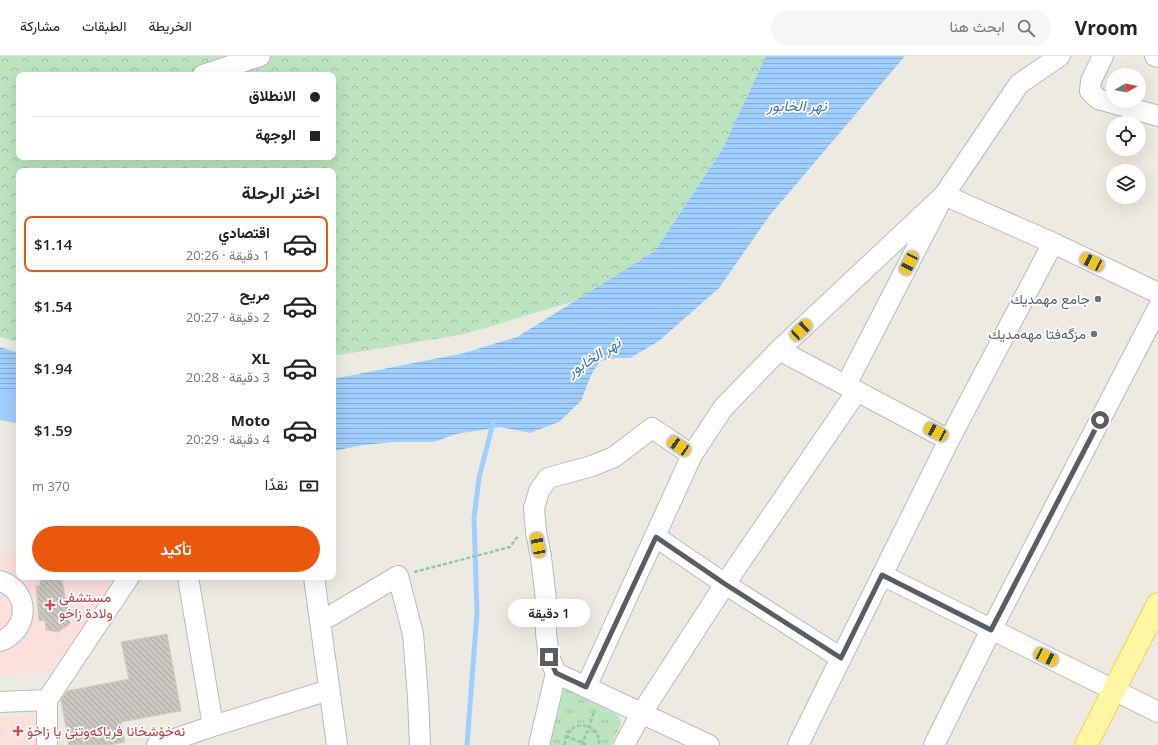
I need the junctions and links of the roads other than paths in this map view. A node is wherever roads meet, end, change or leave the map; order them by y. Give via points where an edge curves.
1 (260, 56) edge
2 (1060, 56) edge
3 (1104, 56) edge
4 (212, 72) edge
5 (1158, 116) edge
6 (944, 195) junction
7 (1053, 243) junction
8 (1158, 293) edge
9 (1158, 308) edge
10 (779, 350) junction
11 (851, 388) junction
12 (949, 440) junction
13 (692, 455) junction
14 (656, 537) junction
15 (882, 575) junction
16 (127, 580) edge
17 (189, 580) edge
18 (314, 580) edge
19 (0, 581) edge
20 (725, 584) junction
21 (1158, 604) edge
22 (320, 622) junction
23 (991, 630) junction
24 (0, 641) edge
25 (841, 658) junction
26 (556, 673) junction
27 (330, 690) junction
28 (594, 691) junction
29 (1114, 691) junction
30 (47, 700) junction
31 (0, 702) edge
32 (1158, 712) edge
33 (641, 714) junction
34 (213, 726) junction
35 (47, 745) edge
36 (157, 745) edge
37 (337, 745) edge
38 (420, 745) edge
39 (539, 745) edge
40 (624, 745) edge
41 (709, 745) edge
42 (798, 745) edge
43 (934, 745) edge
44 (1086, 745) edge

1 - 4 street
2 - 6 street via 1019,84
3 - 5 street via 1091,81 1090,92 1098,99
6 - 7 street
6 - 10 street
6 - 11 street
7 - 8 street
7 - 12 street
9 - 23 street
10 - 11 street
10 - 13 street via 723,408
11 - 12 street
11 - 20 street
12 - 15 street
13 - 14 street
13 - 26 street via 652,428 614,457 548,478 539,491 534,508 536,532 546,600 549,657
14 - 20 street
14 - 28 street
15 - 23 street
15 - 25 street
16 - 30 street
17 - 34 street
18 - 22 street
19 - 24 street via 8,583 20,596 23,610 19,627 5,640
20 - 25 street
20 - 33 street
21 - 29 main road
22 - 27 street
22 - 38 street via 398,576 413,634
23 - 29 street
23 - 43 street
25 - 42 street
26 - 28 street
26 - 39 street
27 - 34 street
27 - 37 street
28 - 33 street
29 - 32 street
29 - 44 main road
30 - 31 street
30 - 35 street
33 - 40 street
33 - 41 street
34 - 36 street

